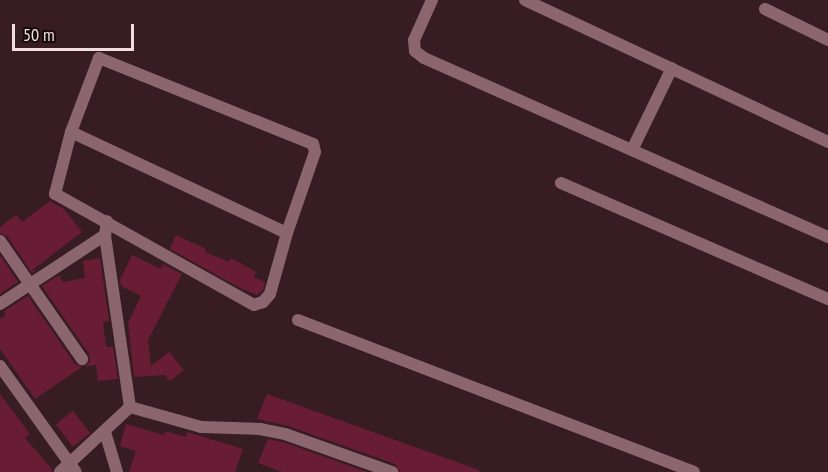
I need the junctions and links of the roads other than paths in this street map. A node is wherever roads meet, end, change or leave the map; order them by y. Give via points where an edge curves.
1 (432, 0) edge
2 (525, 0) edge
3 (765, 9) dead end
4 (828, 40) edge
5 (672, 68) junction
6 (71, 132) junction
7 (828, 142) edge
8 (632, 150) junction
9 (561, 183) dead end
10 (106, 221) junction
11 (287, 233) junction
12 (105, 235) junction
13 (828, 237) edge
14 (0, 241) edge
15 (30, 283) junction
16 (828, 299) edge
17 (0, 304) edge
18 (298, 320) dead end
19 (82, 359) dead end
20 (0, 366) edge
21 (130, 407) junction
22 (105, 432) junction
23 (73, 467) edge
24 (60, 472) edge
25 (117, 472) edge
26 (392, 472) edge
27 (694, 472) edge

1 - 8 street via 414,40 418,54
2 - 5 street
3 - 4 street
5 - 7 street
5 - 8 street
6 - 10 street via 55,194
6 - 11 street
6 - 11 street via 93,68 103,58 313,144 315,152
8 - 13 street
9 - 16 street
10 - 11 street via 254,305 270,294
10 - 12 street
12 - 15 street
12 - 21 street
14 - 15 street
15 - 17 street
15 - 19 street
18 - 27 street
20 - 23 street
21 - 22 street
21 - 26 street via 201,427 272,431
22 - 23 street
22 - 25 street
23 - 24 street

